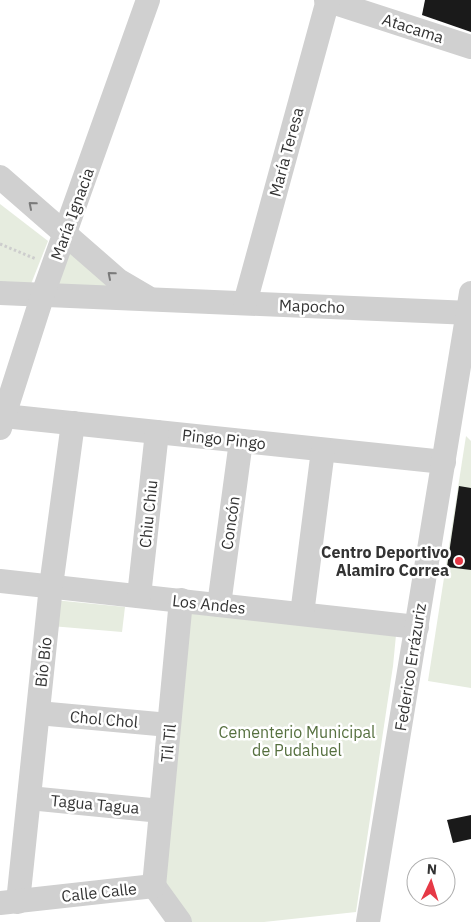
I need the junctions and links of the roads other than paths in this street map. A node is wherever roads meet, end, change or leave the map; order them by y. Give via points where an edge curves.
1 (148, 0) edge
2 (327, 0) edge
3 (471, 47) edge
4 (0, 177) edge
5 (65, 234) junction
6 (0, 293) edge
7 (43, 294) junction
8 (152, 300) junction
9 (245, 303) junction
10 (470, 306) edge
11 (73, 423) junction
12 (1, 424) edge
13 (157, 432) junction
14 (241, 441) junction
15 (323, 450) junction
16 (444, 462) junction
17 (0, 580) edge
18 (51, 586) junction
19 (140, 596) junction
20 (181, 600) junction
21 (219, 605) junction
22 (302, 614) junction
23 (417, 626) junction
24 (38, 713) junction
25 (169, 726) junction
26 (29, 798) junction
27 (161, 810) junction
28 (154, 886) junction
29 (9, 902) edge
30 (180, 922) edge
31 (368, 922) edge

1 - 5 street, María Ignacia
2 - 3 street, Atacama
2 - 9 street, María Teresa
5 -> 4 street, Mapocho
5 - 7 street, María Ignacia
8 -> 5 street, Mapocho via 118,280
6 - 7 street, Mapocho
7 - 8 street, Mapocho
7 - 12 street, María Ignacia
8 - 9 street, Mapocho
9 - 10 street, Mapocho
10 - 16 street, Federico Errázuriz
11 - 12 street, Pingo Pingo
11 - 13 street, Pingo Pingo
11 - 18 street, Bío Bío
13 - 14 street, Pingo Pingo
13 - 19 street, Chiu Chiu
14 - 15 street, Pingo Pingo
14 - 21 street, Concón
15 - 16 street, Pingo Pingo
15 - 22 street
16 - 23 street, Federico Errázuriz
17 - 18 street, Los Andes
18 - 19 street, Los Andes
18 - 24 street, Bío Bío
19 - 20 street, Los Andes
20 - 21 street, Los Andes
20 - 25 street, Til Til
21 - 22 street, Los Andes
22 - 23 street, Los Andes
23 - 31 street, Federico Errázuriz
24 - 25 street, Chol Chol
24 - 26 street, Bío Bío
25 - 27 street, Til Til
26 - 27 street, Tagua Tagua
26 - 29 street, Bío Bío
27 - 28 street, Til Til
28 - 29 street, Calle Calle
28 - 30 street, Calle Calle

